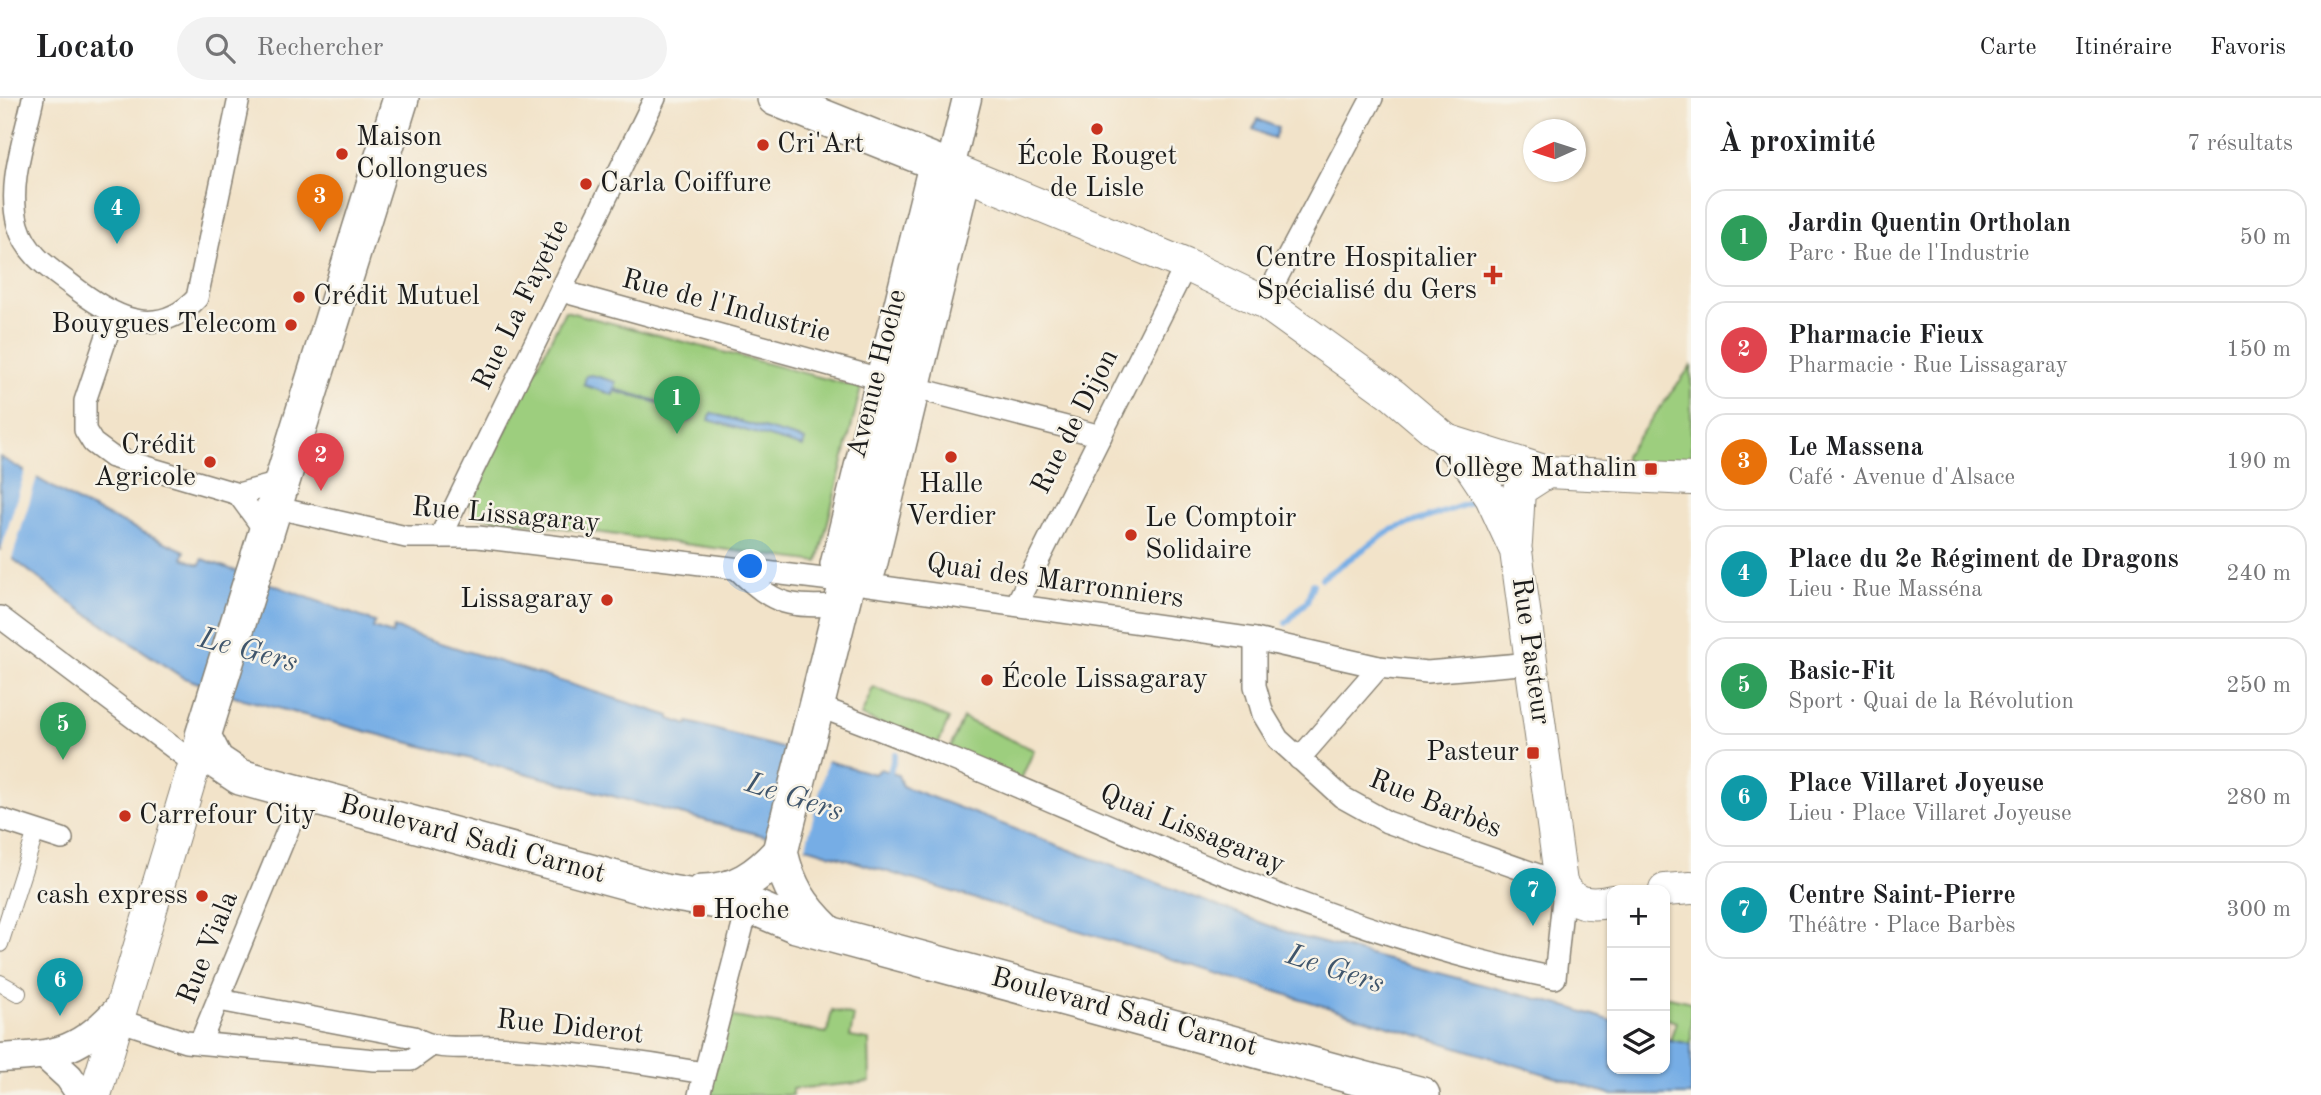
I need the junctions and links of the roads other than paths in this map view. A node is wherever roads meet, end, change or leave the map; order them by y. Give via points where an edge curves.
1 (33, 98) edge
2 (239, 98) edge
3 (401, 98) edge
4 (655, 98) edge
5 (775, 98) edge
6 (967, 98) edge
7 (1372, 98) edge
8 (950, 168) junction
9 (1186, 265) junction
10 (561, 291) junction
11 (1264, 302) junction
12 (114, 315) junction
13 (877, 378) junction
14 (919, 389) junction
15 (1101, 436) junction
16 (1446, 440) junction
17 (1548, 472) junction
18 (1691, 479) edge
19 (238, 494) junction
20 (270, 517) junction
21 (440, 537) junction
22 (1516, 551) junction
23 (737, 569) junction
24 (845, 593) junction
25 (1016, 605) junction
26 (0, 617) edge
27 (1255, 639) junction
28 (1532, 663) junction
29 (1379, 667) junction
30 (816, 710) junction
31 (199, 750) junction
32 (1299, 760) junction
33 (240, 776) junction
34 (303, 793) junction
35 (181, 811) junction
36 (0, 819) edge
37 (36, 831) junction
38 (62, 839) dead end
39 (780, 852) junction
40 (1563, 886) junction
41 (1691, 888) edge
42 (1670, 890) edge
43 (750, 895) junction
44 (1607, 902) edge
45 (826, 931) junction
46 (0, 944) edge
47 (0, 983) edge
48 (18, 993) dead end
49 (219, 1000) junction
50 (120, 1013) junction
51 (200, 1043) junction
52 (429, 1046) junction
53 (46, 1056) junction
54 (0, 1058) edge
55 (704, 1073) junction
56 (99, 1082) edge
57 (81, 1095) edge
58 (699, 1095) edge
59 (1422, 1095) edge

1 - 12 street via 14,189 18,226 37,259
2 - 12 street via 197,298 169,319 154,322
3 - 20 main road
4 - 10 street, Rue La Fayette
5 - 8 main road
6 - 8 street
7 - 11 street
8 - 9 main road
8 - 13 street, Avenue Hoche
8 - 14 street, Avenue Hoche
8 - 24 main road, Avenue Hoche
9 - 11 main road
9 - 15 street, Rue de Dijon
10 - 13 street, Rue de l'Industrie
10 - 21 street, Rue La Fayette
11 - 16 main road via 1335,349
12 - 19 street via 85,401 85,430 93,443 112,457
13 - 24 street, Avenue Hoche via 831,564
14 - 15 street
14 - 24 street, Avenue Hoche via 875,571
15 - 25 street, Rue de Dijon
16 - 17 main road
16 - 22 main road, Rue Pasteur via 1491,497
17 - 18 main road
17 - 22 main road via 1519,491
19 - 20 street
19 - 20 street
20 - 21 street, Rue Lissagaray via 406,537
20 - 31 main road
21 - 23 street, Rue Lissagaray via 478,537
22 - 28 main road, Rue Pasteur
23 - 24 street, Rue Lissagaray
23 - 24 street via 779,602 802,607
24 - 25 street, Quai des Marronniers
24 - 30 main road, Avenue Hoche
25 - 27 street, Quai des Marronniers
26 - 31 street
27 - 29 street, Quai des Marronniers
27 - 32 street, Rue Barbès via 1255,686 1264,714
28 - 29 street, Quai des Marronniers via 1427,671
28 - 40 main road, Rue Pasteur
29 - 32 street
30 - 39 main road, Avenue Hoche
30 - 40 street, Quai Lissagaray via 1323,912 1483,962 1555,978
31 - 33 main road, Boulevard Sadi Carnot
31 - 35 main road
32 - 40 street, Rue Barbès via 1371,815
33 - 34 main road, Boulevard Sadi Carnot
33 - 35 main road via 205,786
34 - 43 main road, Boulevard Sadi Carnot via 664,892
34 - 49 street, Rue Viala
35 - 50 main road
36 - 37 street
37 - 38 street
37 - 46 street
39 - 43 main road, Boulevard Sadi Carnot
39 - 45 main road, Boulevard Sadi Carnot via 794,895
40 - 44 main road via 1586,904
41 - 42 main road
43 - 45 main road, Boulevard Sadi Carnot via 796,925
43 - 55 street
45 - 59 main road, Boulevard Sadi Carnot
47 - 48 street
49 - 51 street, Rue Viala
49 - 52 street, Rue Diderot via 414,1037
50 - 51 street, Rue Viala via 186,1042
50 - 53 street via 80,1042
50 - 56 main road
51 - 52 street, Rue Diderot via 375,1060 411,1060
52 - 55 street, Rue Diderot via 495,1047 638,1061
53 - 54 street
53 - 56 street
53 - 57 street
55 - 58 street

